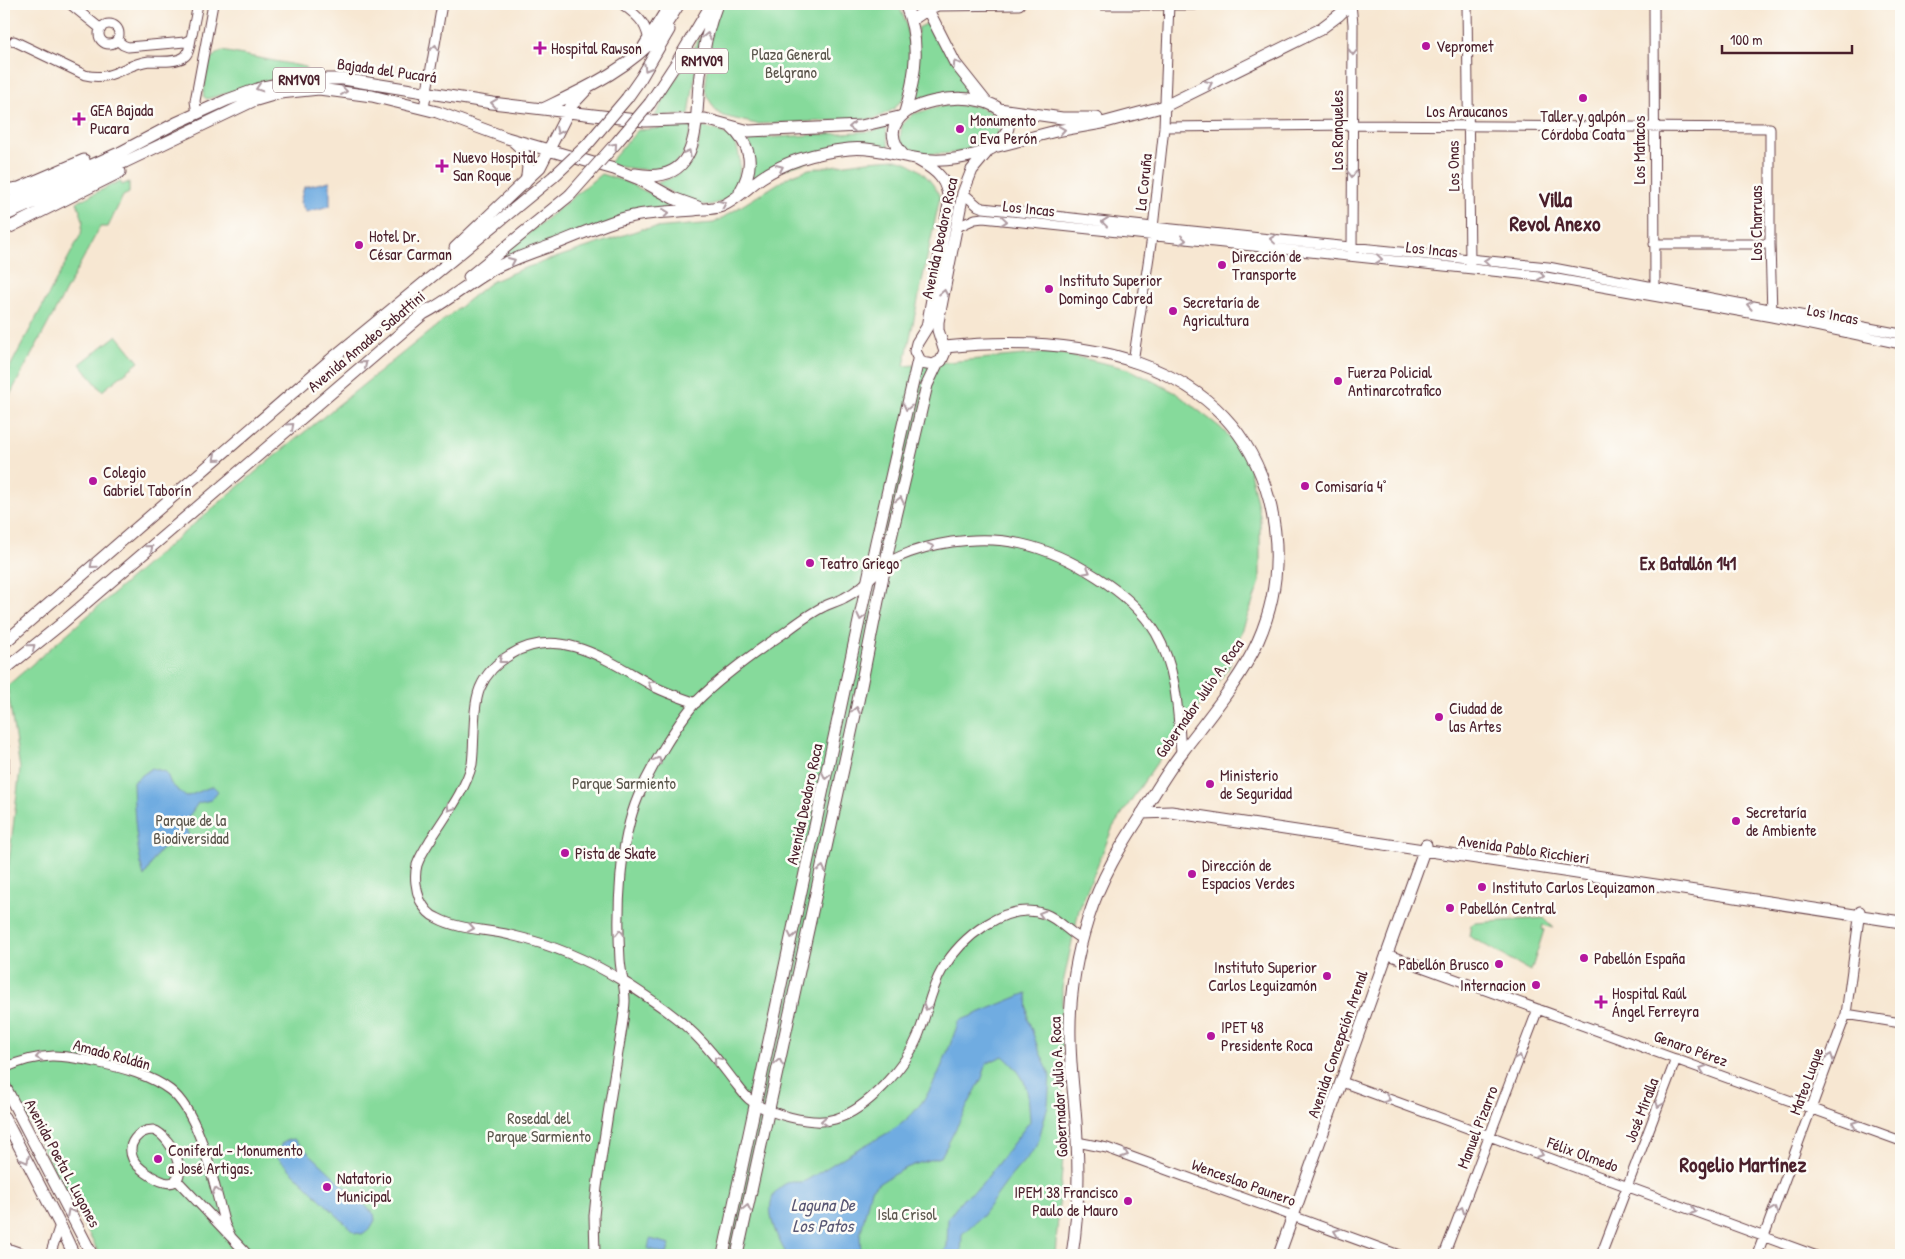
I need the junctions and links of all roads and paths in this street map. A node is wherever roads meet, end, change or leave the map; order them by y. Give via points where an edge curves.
1 (70, 4) edge
2 (198, 4) edge
3 (213, 4) edge
4 (442, 4) edge
5 (622, 4) edge
6 (669, 4) edge
7 (679, 4) edge
8 (684, 4) edge
9 (712, 4) edge
10 (717, 4) edge
11 (905, 4) edge
12 (1019, 4) edge
13 (1102, 4) edge
14 (1169, 4) edge
15 (1195, 4) edge
16 (1351, 4) edge
17 (1467, 4) edge
18 (1654, 4) edge
19 (926, 6) edge
20 (912, 20) junction
21 (101, 29) junction
22 (648, 37) junction
23 (191, 39) junction
24 (117, 40) junction
25 (14, 41) dead end
26 (638, 54) junction
27 (587, 89) junction
28 (428, 92) junction
29 (986, 102) junction
30 (1165, 106) junction
31 (424, 108) junction
32 (542, 109) junction
33 (999, 109) junction
34 (568, 112) junction
35 (198, 114) junction
36 (902, 115) junction
37 (1120, 118) junction
38 (696, 119) junction
39 (176, 123) junction
40 (730, 126) junction
41 (1352, 126) junction
42 (1467, 126) junction
43 (197, 127) junction
44 (1164, 127) junction
45 (1654, 127) junction
46 (1770, 128) joint
47 (511, 139) junction
48 (994, 148) junction
49 (550, 150) junction
50 (909, 157) junction
51 (614, 169) junction
52 (525, 183) junction
53 (4, 190) edge
54 (963, 193) junction
55 (739, 194) junction
56 (20, 203) junction
57 (4, 204) edge
58 (704, 209) junction
59 (4, 216) edge
60 (957, 228) junction
61 (4, 230) edge
62 (1153, 232) junction
63 (1654, 244) junction
64 (1770, 244) junction
65 (1352, 252) junction
66 (1470, 263) junction
67 (416, 288) junction
68 (1655, 291) junction
69 (425, 312) junction
70 (1772, 313) junction
71 (1901, 334) edge
72 (920, 339) junction
73 (943, 344) junction
74 (1901, 344) edge
75 (918, 360) junction
76 (1133, 362) junction
77 (937, 364) junction
78 (886, 564) junction
79 (869, 582) junction
80 (4, 642) edge
81 (4, 670) edge
82 (696, 703) junction
83 (4, 747) edge
84 (1182, 752) junction
85 (4, 770) edge
86 (1152, 798) junction
87 (1142, 813) junction
88 (1428, 848) junction
89 (1859, 913) junction
90 (1901, 917) edge
91 (1901, 922) edge
92 (1082, 939) junction
93 (1389, 955) junction
94 (624, 981) junction
95 (1538, 1009) junction
96 (1846, 1014) junction
97 (1901, 1023) edge
98 (1676, 1059) junction
99 (4, 1068) edge
100 (1344, 1083) junction
101 (4, 1085) edge
102 (756, 1104) junction
103 (1812, 1108) junction
104 (769, 1110) junction
105 (4, 1116) edge
106 (1489, 1136) junction
107 (1901, 1141) edge
108 (1078, 1142) junction
109 (176, 1179) junction
110 (1627, 1186) junction
111 (1296, 1217) junction
112 (60, 1224) junction
113 (231, 1237) junction
114 (1764, 1237) junction
115 (4, 1247) edge
116 (27, 1255) edge
117 (50, 1255) edge
118 (74, 1255) edge
119 (92, 1255) edge
120 (248, 1255) edge
121 (595, 1255) edge
122 (723, 1255) edge
123 (737, 1255) edge
124 (1072, 1255) edge
125 (1278, 1255) edge
126 (1286, 1255) edge
127 (1399, 1255) edge
128 (1444, 1255) edge
129 (1601, 1255) edge
130 (1757, 1255) edge
131 (1814, 1255) edge

1 - 21 street
2 - 23 street
3 - 35 street via 195,101
28 -> 4 street
5 - 22 street via 639,18
6 - 22 street
7 - 26 main road, RN1V09 via 660,33
8 -> 67 main road, Avenida Amadeo Sabattini, bridge via 641,78 587,145 553,177
69 -> 9 main road, Avenida Amadeo Sabattini, bridge via 570,194 650,103
38 -> 10 main road, RN1V09 via 700,72
11 - 20 main road
12 - 19 main road
13 - 14 main road
14 - 15 main road
14 - 30 street, La Coruña
30 -> 16 main road via 1319,30
16 -> 41 street, Los Ranqueles
17 - 42 street, Los Onas
18 - 45 street, Los Matacos
19 - 20 main road
29 -> 19 main road via 955,63
20 - 36 main road via 914,76
21 - 24 street via 106,25 114,26 118,31
21 - 24 street via 100,39 105,43 112,44
22 - 26 street
23 - 24 street via 128,47
23 - 25 street via 188,53 179,60 146,62 96,78
26 - 27 main road, RN1V09
27 - 32 main road, RN1V09
27 - 34 main road
28 - 31 street
32 -> 28 main road, Bajada del Pucará / RN1V09
28 -> 35 main road, Bajada del Pucará / RN1V09 via 315,78 263,87
29 - 33 main road
29 - 36 main road, Bajada del Pucará via 944,99 918,105
30 - 37 main road
30 - 44 street, La Coruña
43 -> 31 main road, Bajada del Pucará / RN1V09 via 253,101 304,90 360,94
31 - 47 main road, Bajada del Pucará / RN1V09
32 - 34 main road, Bajada del Pucará
33 - 37 main road via 1062,118
33 - 48 main road via 1008,128
34 - 38 main road, Bajada del Pucará via 654,121
34 -> 49 main road
35 - 39 main road, Bajada del Pucará / RN1V09
36 -> 40 main road, Bajada del Pucará via 861,126 760,131
36 - 50 main road via 895,125 893,137 896,146
48 -> 37 main road
38 - 40 main road, Bajada del Pucará
51 -> 38 main road, RN1V09 via 648,175 675,169 692,148
39 - 53 main road via 19,188
39 - 56 main road, Bajada del Pucará / RN1V09
40 - 55 main road via 743,139 748,155 748,176
41 - 42 street, Los Araucanos
41 - 44 street, Los Araucanos
41 -> 65 street, Los Ranqueles
42 - 45 street, Los Araucanos
42 - 66 street, Los Onas
43 - 56 main road, Bajada del Pucará / RN1V09 via 125,162
43 - 61 main road via 156,154
44 - 62 street, La Coruña
45 - 46 street, Los Araucanos
45 - 63 street, Los Matacos
46 - 64 street, Los Charruas
47 - 49 main road, Bajada del Pucará / RN1V09
47 - 52 main road via 524,151 529,165
48 - 50 main road via 956,159
48 - 54 main road, Avenida Deodoro Roca via 972,170
49 - 51 main road, Bajada del Pucará / RN1V09
49 - 52 main road
55 -> 50 main road via 781,167 807,157 866,148
50 - 72 main road, Avenida Deodoro Roca via 938,173 945,182 948,198 927,327
51 - 58 main road, Bajada del Pucará via 673,198
52 - 67 main road
54 - 60 main road, Avenida Deodoro Roca
62 -> 54 street, Los Incas via 983,208
58 -> 55 main road via 723,205
56 - 57 main road, Bajada del Pucará / RN1V09
56 - 59 main road, Bajada del Pucará / RN1V09
69 -> 58 main road via 494,269 592,229 630,217
60 -> 62 street, Los Incas via 983,218
73 -> 60 main road, Avenida Deodoro Roca via 938,322
62 - 65 street, Los Incas
62 - 76 street, La Coruña
63 - 64 street
63 - 68 street, Los Matacos
64 - 70 street, Los Charruas
65 - 66 street, Los Incas
66 - 68 street, Los Incas
67 -> 80 main road, Avenida Amadeo Sabattini
68 - 70 street, Los Incas
81 -> 69 main road, Avenida Amadeo Sabattini
70 - 71 street, Los Incas
70 - 74 street, Los Incas
72 - 73 main road via 931,335
72 - 75 main road, Avenida Deodoro Roca via 915,352
73 - 76 main road, Gobernador Julio A. Roca via 1033,344 1064,347
73 - 77 main road, Avenida Deodoro Roca via 944,357
75 - 77 main road via 929,366
75 -> 79 main road, Avenida Deodoro Roca
76 - 84 main road, Gobernador Julio A. Roca via 1186,385 1227,419 1247,446 1260,472 1276,528 1274,586 1257,643 1225,694
78 -> 77 main road, Avenida Deodoro Roca via 927,385
78 - 79 street
78 -> 84 street via 930,547 967,541 1005,541 1036,548 1092,574 1135,606 1161,642 1174,684
104 -> 78 main road, Avenida Deodoro Roca
79 - 82 street via 816,611 750,656
79 -> 102 main road, Avenida Deodoro Roca
94 -> 82 street via 620,950 621,875 630,821 638,797 659,759
82 -> 94 street via 666,692 574,645 538,644 512,653 492,669 479,690 469,774 417,866 420,900 434,918 540,943
83 - 85 street
84 - 86 main road, Gobernador Julio A. Roca
86 - 87 main road, Gobernador Julio A. Roca
86 - 88 main road, Avenida Pablo Ricchieri via 1164,805
87 - 88 main road, Avenida Pablo Ricchieri via 1171,812
87 - 92 main road, Gobernador Julio A. Roca via 1116,853
88 - 89 main road, Avenida Pablo Ricchieri
88 - 93 main road, Avenida Concepción Arenal
89 - 90 main road, Avenida Pablo Ricchieri
89 - 91 main road, Avenida Pablo Ricchieri
89 - 96 street, Mateo Luque
92 -> 104 street via 1055,919 1036,912 1014,913 988,922 970,937 942,970 911,1050 867,1102 845,1116 821,1122
92 - 108 main road, Gobernador Julio A. Roca via 1071,1002 1070,1036
93 - 95 street, Genaro Pérez
93 - 100 main road, Avenida Concepción Arenal
102 -> 94 street via 747,1098 701,1040
94 - 121 street via 625,1002 594,1216
95 - 98 street, Genaro Pérez
106 -> 95 street, Manuel Pizarro
96 - 97 street
103 -> 96 street, Mateo Luque
103 -> 98 street, Genaro Pérez
98 -> 110 street, José Miralla
113 -> 99 street, Amado Roldán via 196,1127 186,1108 169,1089 131,1071 63,1056 35,1057
100 -> 106 street, Félix Olmedo
100 - 111 main road, Avenida Concepción Arenal
119 -> 101 main road, Avenida Poeta L. Lugones
102 - 104 street
102 - 122 main road, Avenida Deodoro Roca
107 -> 103 street, Genaro Pérez
114 -> 103 street, Mateo Luque
123 -> 104 main road, Avenida Deodoro Roca
105 -> 112 main road, Avenida Poeta L. Lugones
106 -> 110 street, Félix Olmedo
128 -> 106 street, Manuel Pizarro
108 -> 111 street, Wenceslao Paunero via 1107,1148
108 - 124 main road, Gobernador Julio A. Roca
109 - 109 street via 162,1181 135,1162 131,1149 138,1135 151,1130 164,1135 180,1164
109 - 113 street, Amado Roldán
110 -> 114 street, Félix Olmedo
110 - 129 street, José Miralla
111 - 125 main road, Avenida Concepción Arenal
111 - 126 main road, Avenida Concepción Arenal
127 -> 111 street, Wenceslao Paunero
112 - 117 street
112 - 118 main road, Avenida Poeta L. Lugones
113 - 120 street, Amado Roldán
114 - 130 street, Mateo Luque
114 - 131 street, Félix Olmedo
115 - 116 street

